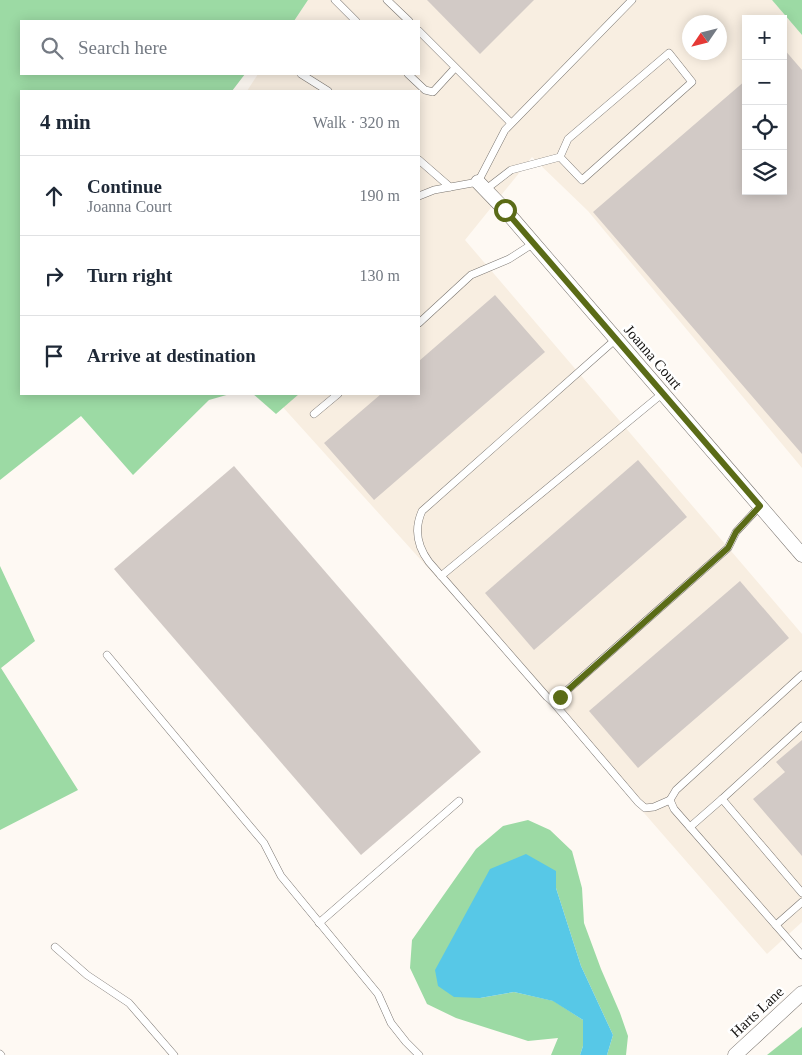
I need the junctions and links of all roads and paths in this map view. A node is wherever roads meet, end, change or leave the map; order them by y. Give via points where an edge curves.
1 (334, 0) edge
2 (387, 0) edge
3 (632, 0) edge
4 (355, 20) edge
5 (408, 20) edge
6 (420, 32) edge
7 (456, 68) junction
8 (303, 75) edge
9 (409, 75) edge
10 (326, 90) edge
11 (511, 123) junction
12 (560, 157) junction
13 (420, 161) edge
14 (482, 186) junction
15 (450, 187) junction
16 (420, 195) edge
17 (534, 243) junction
18 (420, 322) edge
19 (616, 339) junction
20 (663, 393) junction
21 (337, 395) edge
22 (314, 414) dead end
23 (760, 506) junction
24 (802, 555) edge
25 (441, 576) junction
26 (107, 655) dead end
27 (801, 677) edge
28 (552, 701) junction
29 (802, 726) edge
30 (722, 799) junction
31 (670, 800) junction
32 (459, 801) dead end
33 (690, 827) junction
34 (802, 893) edge
35 (802, 902) edge
36 (319, 923) junction
37 (776, 925) junction
38 (55, 946) dead end
39 (802, 955) edge
40 (802, 993) edge
41 (174, 1055) edge
42 (419, 1055) edge
43 (734, 1055) edge

1 - 4 lane
2 - 5 lane
3 - 11 lane
6 - 7 lane
7 - 9 lane via 433,92 425,90
7 - 11 lane
8 - 10 lane
11 - 14 lane via 505,130
12 - 12 lane via 582,180 692,82 669,53 568,139
12 - 14 lane via 510,170
13 - 15 lane
14 - 15 lane
14 - 17 street, Joanna Court
15 - 16 lane
17 - 18 lane via 509,259 471,276
17 - 19 street, Joanna Court
19 - 20 street, Joanna Court
19 - 25 lane via 422,511 417,526 418,539 426,558
20 - 23 street, Joanna Court
20 - 25 lane
21 - 22 lane
23 - 24 street, Joanna Court
23 - 28 lane via 736,532 728,548
25 - 28 lane
26 - 36 lane via 264,843 281,876
27 - 31 lane via 676,790
28 - 31 lane via 645,808
29 - 30 lane
30 - 33 lane
30 - 34 lane
31 - 33 lane
32 - 36 lane
33 - 37 lane
35 - 37 lane
36 - 42 lane via 378,994 391,1023
37 - 39 lane
38 - 41 lane via 87,975 129,1003
40 - 43 street, Harts Lane

